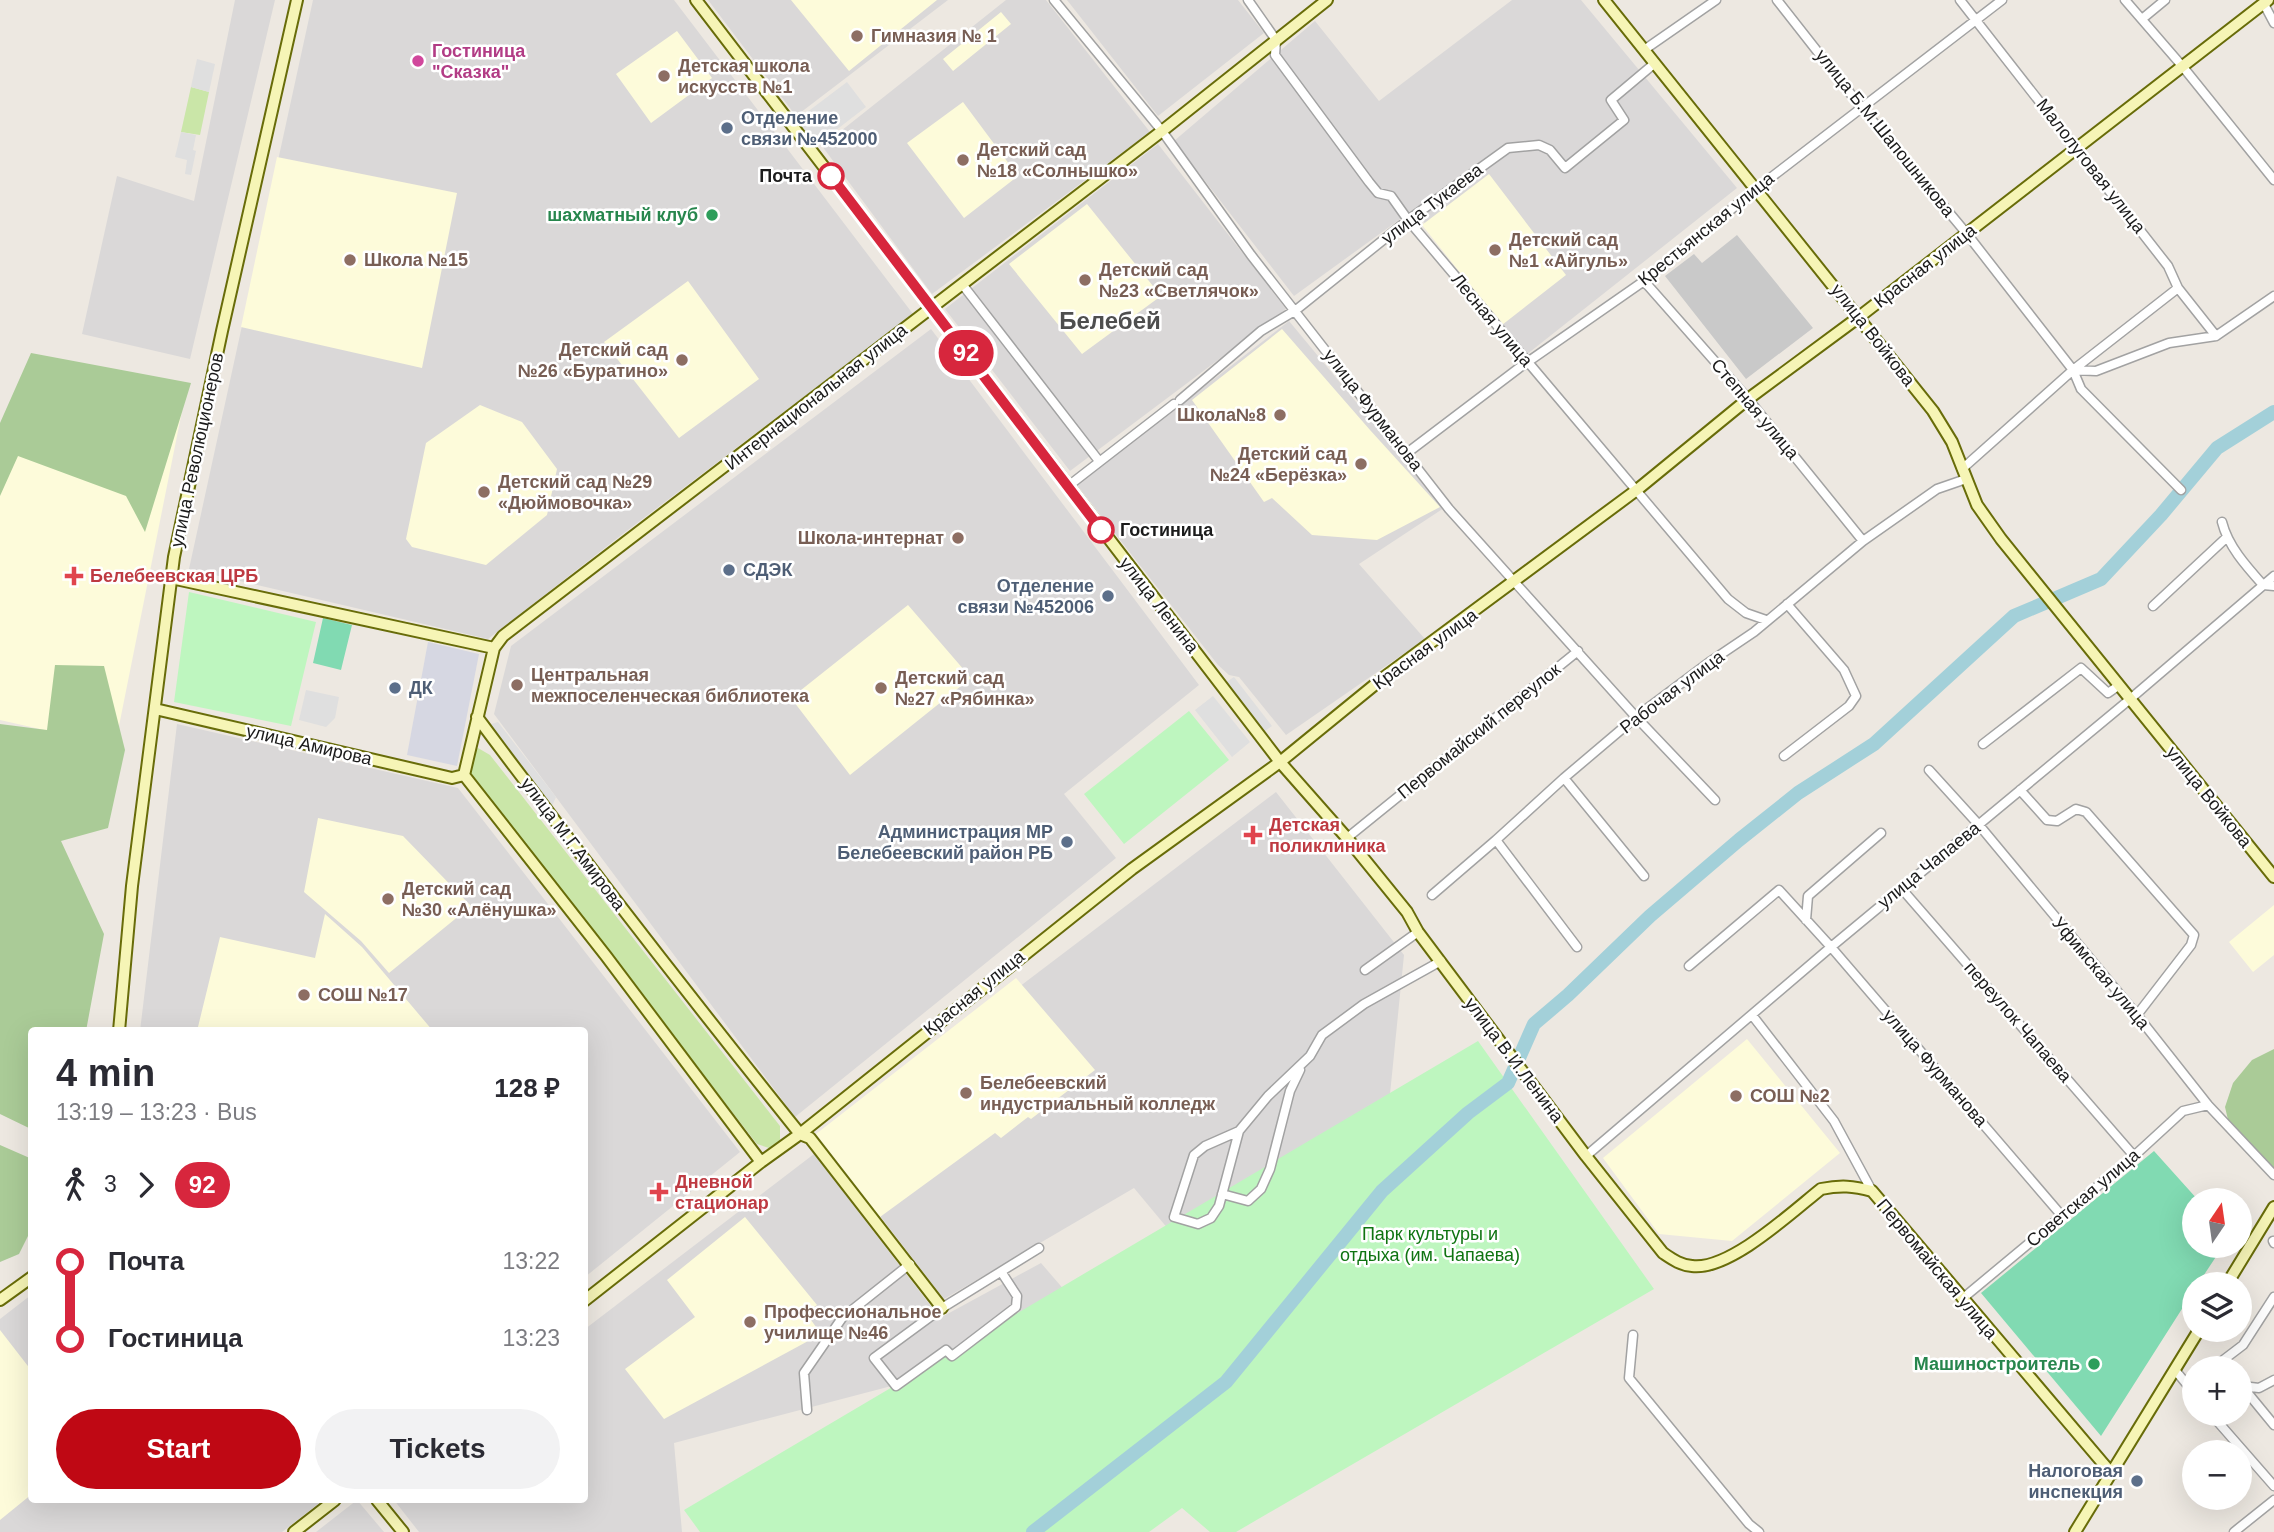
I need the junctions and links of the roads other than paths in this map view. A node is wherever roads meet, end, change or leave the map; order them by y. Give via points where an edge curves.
1 (297, 0) edge
2 (696, 0) edge
3 (1054, 0) edge
4 (1248, 0) edge
5 (1328, 0) edge
6 (1604, 0) edge
7 (1716, 0) edge
8 (1777, 0) edge
9 (1960, 0) edge
10 (2002, 0) edge
11 (2125, 0) edge
12 (2165, 0) edge
13 (2268, 0) edge
14 (2142, 19) junction
15 (1978, 21) junction
16 (2274, 23) edge
17 (1276, 40) junction
18 (1644, 50) junction
19 (1655, 64) junction
20 (2183, 67) junction
21 (1861, 107) junction
22 (1162, 131) junction
23 (2078, 148) junction
24 (2274, 180) edge
25 (1756, 189) junction
26 (1408, 220) junction
27 (1967, 233) junction
28 (1644, 281) junction
29 (962, 284) junction
30 (2178, 288) junction
31 (2274, 296) edge
32 (932, 308) junction
33 (1296, 310) junction
34 (1859, 317) junction
35 (2216, 336) junction
36 (1527, 362) junction
37 (2073, 370) junction
38 (1748, 399) junction
39 (1407, 453) junction
40 (1099, 461) junction
41 (1964, 474) junction
42 (1067, 487) junction
43 (1637, 489) junction
44 (2180, 490) dead end
45 (2222, 522) dead end
46 (2226, 538) junction
47 (1863, 541) junction
48 (2274, 576) edge
49 (171, 578) junction
50 (1516, 582) junction
51 (2263, 584) junction
52 (2274, 586) edge
53 (1787, 604) junction
54 (2153, 606) dead end
55 (1766, 620) junction
56 (494, 648) junction
57 (1578, 651) junction
58 (2118, 686) junction
59 (2129, 700) junction
60 (155, 709) junction
61 (477, 717) junction
62 (1636, 717) junction
63 (1983, 744) dead end
64 (1784, 756) dead end
65 (1280, 762) junction
66 (1929, 770) dead end
67 (464, 775) junction
68 (1563, 778) junction
69 (2020, 790) junction
70 (1715, 800) dead end
71 (1979, 824) junction
72 (1881, 833) dead end
73 (1347, 838) junction
74 (1496, 840) junction
75 (1644, 876) dead end
76 (2274, 877) edge
77 (1901, 888) junction
78 (1432, 895) dead end
79 (1806, 920) junction
80 (1418, 932) junction
81 (1577, 947) dead end
82 (1831, 947) junction
83 (1441, 961) junction
84 (1689, 965) dead end
85 (1365, 970) dead end
86 (1752, 1015) junction
87 (2137, 1015) junction
88 (119, 1027) edge
89 (1303, 1064) junction
90 (2207, 1105) junction
91 (1239, 1131) junction
92 (800, 1134) junction
93 (1586, 1156) junction
94 (2134, 1156) junction
95 (761, 1162) junction
96 (2274, 1175) edge
97 (1872, 1191) junction
98 (1222, 1194) junction
99 (2274, 1207) edge
100 (2062, 1216) junction
101 (1039, 1248) dead end
102 (910, 1264) junction
103 (1693, 1266) joint
104 (2234, 1272) edge
105 (1002, 1273) junction
106 (28, 1279) edge
107 (2274, 1297) edge
108 (588, 1298) edge
109 (1962, 1299) junction
110 (0, 1300) edge
111 (942, 1307) junction
112 (1633, 1335) dead end
113 (2192, 1342) edge
114 (2229, 1356) edge
115 (2175, 1370) junction
116 (2182, 1378) edge
117 (2274, 1380) edge
118 (2252, 1387) edge
119 (2252, 1398) edge
120 (807, 1410) dead end
121 (2274, 1425) edge
122 (2222, 1426) edge
123 (2112, 1474) junction
124 (2274, 1486) edge
125 (2274, 1500) edge
126 (331, 1503) edge
127 (379, 1503) edge
128 (294, 1532) edge
129 (403, 1532) edge
130 (1759, 1532) edge
131 (2074, 1532) edge
132 (2234, 1532) edge

1 - 49 street, улица Революционеров
2 - 32 street, улица Ленина
3 - 22 street, улица Фурманова
4 - 17 street, Лесная улица
5 - 17 street, Интернациональная улица
6 - 18 street, улица Войкова
7 - 18 street
8 - 21 street, улица Б.М.Шапошникова
9 - 15 street, Малолуговая улица
10 - 15 street, Крестьянская улица
11 - 14 street
12 - 14 street
13 - 16 street via 2265,6
13 - 20 street, Красная улица
14 - 20 street
15 - 21 street, Крестьянская улица
15 - 23 street, Малолуговая улица
17 - 22 street, Интернациональная улица
17 - 26 street, Лесная улица via 1275,55 1369,182 1378,193 1391,196
18 - 19 street, улица Войкова
19 - 25 street, улица Войкова
19 - 26 street, улица Тукаева via 1611,100 1624,120 1565,168 1550,150 1539,145 1508,148
20 - 23 street, Красная улица
20 - 24 street
21 - 25 street, Крестьянская улица
21 - 27 street, улица Б.М.Шапошникова
22 - 29 street, Интернациональная улица
22 - 33 street, улица Фурманова
23 - 27 street, Красная улица
23 - 30 street, Малолуговая улица via 2168,266
25 - 28 street, Крестьянская улица
25 - 34 street, улица Войкова
26 - 33 street, улица Тукаева
26 - 36 street, Лесная улица
27 - 34 street, Красная улица
27 - 37 street, улица Б.М.Шапошникова
28 - 36 street, Крестьянская улица
28 - 38 street, Степная улица
29 - 32 street, Интернациональная улица
29 - 40 street
30 - 35 street, Малолуговая улица
30 - 37 street, Рабочая улица
31 - 35 street
32 - 42 street, улица Ленина
32 - 56 street, Интернациональная улица via 503,636
33 - 39 street, улица Фурманова
33 - 40 street, улица Тукаева via 1261,331
34 - 38 street, Красная улица
34 - 41 street, улица Войкова via 1933,411
35 - 37 street via 2169,343 2096,371
36 - 39 street, Крестьянская улица
36 - 43 street, Лесная улица
37 - 41 street, Рабочая улица
37 - 44 street, улица Б.М.Шапошникова via 2081,389 2098,409
38 - 43 street, Красная улица
38 - 47 street, Степная улица
39 - 50 street, улица Фурманова via 1449,509
40 - 42 street, улица Тукаева
41 - 47 street, Рабочая улица
41 - 58 street, улица Войкова via 1978,505
42 - 65 street, улица Ленина
43 - 50 street, Красная улица
43 - 55 street, Лесная улица via 1728,599 1746,613
45 - 46 street
46 - 51 street
46 - 54 street
47 - 53 street, Рабочая улица
48 - 51 street, улица Чапаева
49 - 56 street
49 - 60 street, улица Революционеров
50 - 57 street, улица Фурманова
50 - 65 street, Красная улица via 1383,678
51 - 52 street
51 - 59 street, улица Чапаева
53 - 55 street, Рабочая улица
53 - 64 street via 1844,670 1856,696
55 - 62 street, Рабочая улица
56 - 61 street
57 - 62 street, улица Фурманова
57 - 73 street, Первомайский переулок
58 - 59 street, улица Войкова
58 - 63 street via 2108,693 2081,668
59 - 69 street, улица Чапаева
59 - 76 street, улица Войкова
60 - 67 street, улица Амирова via 452,778
60 - 88 street, улица Революционеров
61 - 67 street
61 - 92 street, улица М.Г.Амирова
62 - 68 street, Рабочая улица
62 - 70 street, улица Фурманова
65 - 73 street, улица Ленина
65 - 92 street, Красная улица via 1132,869
66 - 71 street, Уфимская улица
67 - 95 street
68 - 74 street, Рабочая улица
68 - 75 street
69 - 71 street, улица Чапаева
69 - 87 street via 2047,820 2057,821 2076,809 2086,812 2194,934
71 - 77 street, улица Чапаева
71 - 87 street, Уфимская улица
72 - 79 street via 1808,895
73 - 80 street, улица В.И.Ленина
74 - 78 street, Рабочая улица
74 - 81 street
77 - 82 street, улица Чапаева
77 - 94 street, переулок Чапаева
79 - 82 street, улица Фурманова
79 - 84 street, улица Фурманова via 1779,890
80 - 83 street, улица В.И.Ленина
80 - 85 street
82 - 86 street, улица Чапаева
82 - 100 street, улица Фурманова
83 - 89 street via 1364,1004 1322,1035
83 - 93 street, улица В.И.Ленина
86 - 93 street, улица Чапаева
86 - 97 street, Первомайская улица via 1834,1121
87 - 90 street, Уфимская улица
89 - 91 street
89 - 98 street via 1290,1091 1261,1189 1248,1201
90 - 94 street, Советская улица via 2183,1111
90 - 96 street, Уфимская улица
91 - 98 street
91 - 98 street via 1194,1155 1174,1217 1198,1224 1211,1218
92 - 95 street, Красная улица
92 - 102 street, улица М.Г.Амирова via 810,1138
93 - 103 street, улица В.И.Ленина via 1663,1252 1676,1262
94 - 100 street, Советская улица
95 - 108 street, Красная улица
97 - 103 street, Первомайская улица via 1853,1185 1821,1189 1740,1252
97 - 109 street, Первомайская улица
99 - 104 street
100 - 109 street, Советская улица
101 - 105 street
102 - 111 street, улица М.Г.Амирова
102 - 120 street via 842,1318 804,1373
105 - 111 street
105 - 111 street via 1017,1296 1016,1307 952,1356 946,1350 896,1386 874,1358
106 - 110 street
107 - 114 street via 2244,1345
109 - 123 street, Первомайская улица
112 - 130 street via 1629,1378
113 - 115 street
115 - 116 street
115 - 123 street
117 - 118 street
119 - 121 street
122 - 124 street
123 - 131 street
125 - 132 street
126 - 128 street
127 - 129 street

